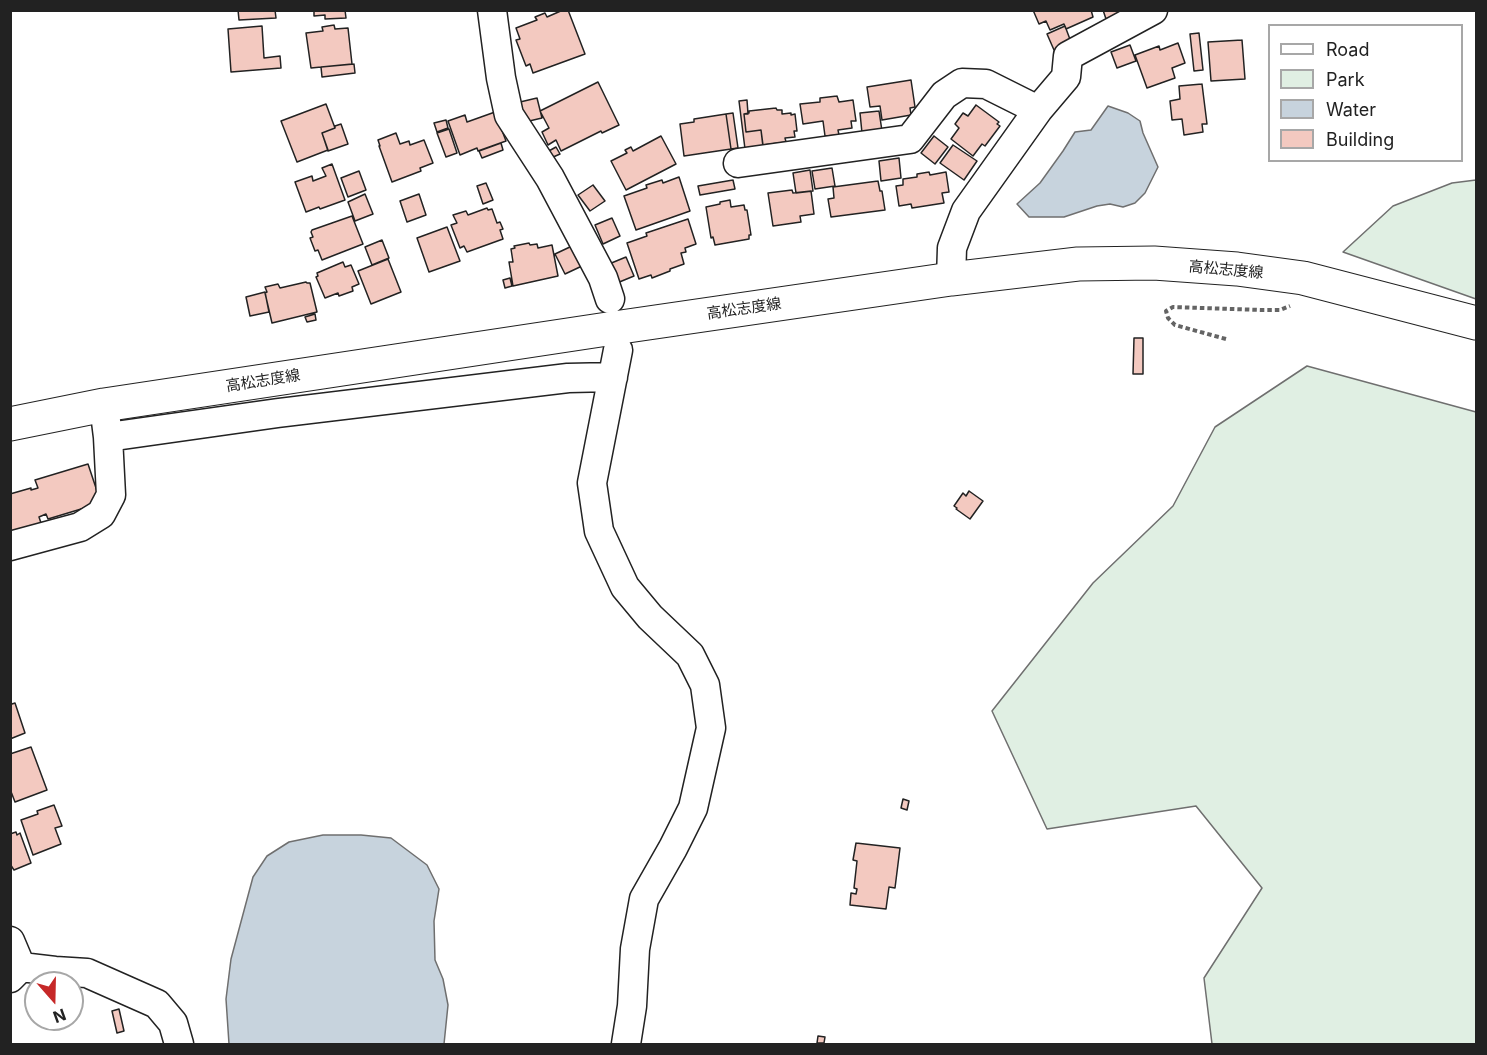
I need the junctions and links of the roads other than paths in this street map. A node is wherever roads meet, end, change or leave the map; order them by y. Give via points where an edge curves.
1 (492, 10) edge
2 (1153, 10) edge
3 (1038, 110) junction
4 (738, 163) dead end
5 (951, 279) junction
6 (610, 299) dead end
7 (1476, 323) edge
8 (104, 405) junction
9 (10, 424) edge
10 (108, 437) junction
11 (10, 546) edge
12 (10, 941) edge
13 (16, 973) edge
14 (179, 1044) edge
15 (626, 1044) edge

1 - 6 street via 509,115 550,178 603,278
2 - 3 street via 1068,56 1066,77
3 - 4 street via 986,84 962,83 944,94 910,139
3 - 5 street via 966,211 952,248
5 - 7 main road, 高松志度線 via 1078,264 1154,263 1237,269 1303,278
5 - 8 main road, 高松志度線
8 - 9 main road, 高松志度線
8 - 10 street
10 - 11 street via 111,495 101,514 80,527
10 - 15 street via 568,378 615,364 592,483 599,531 625,587 690,655 705,685 711,728 693,808 644,899
12 - 13 street
13 - 14 street via 87,973 157,1004 173,1023

